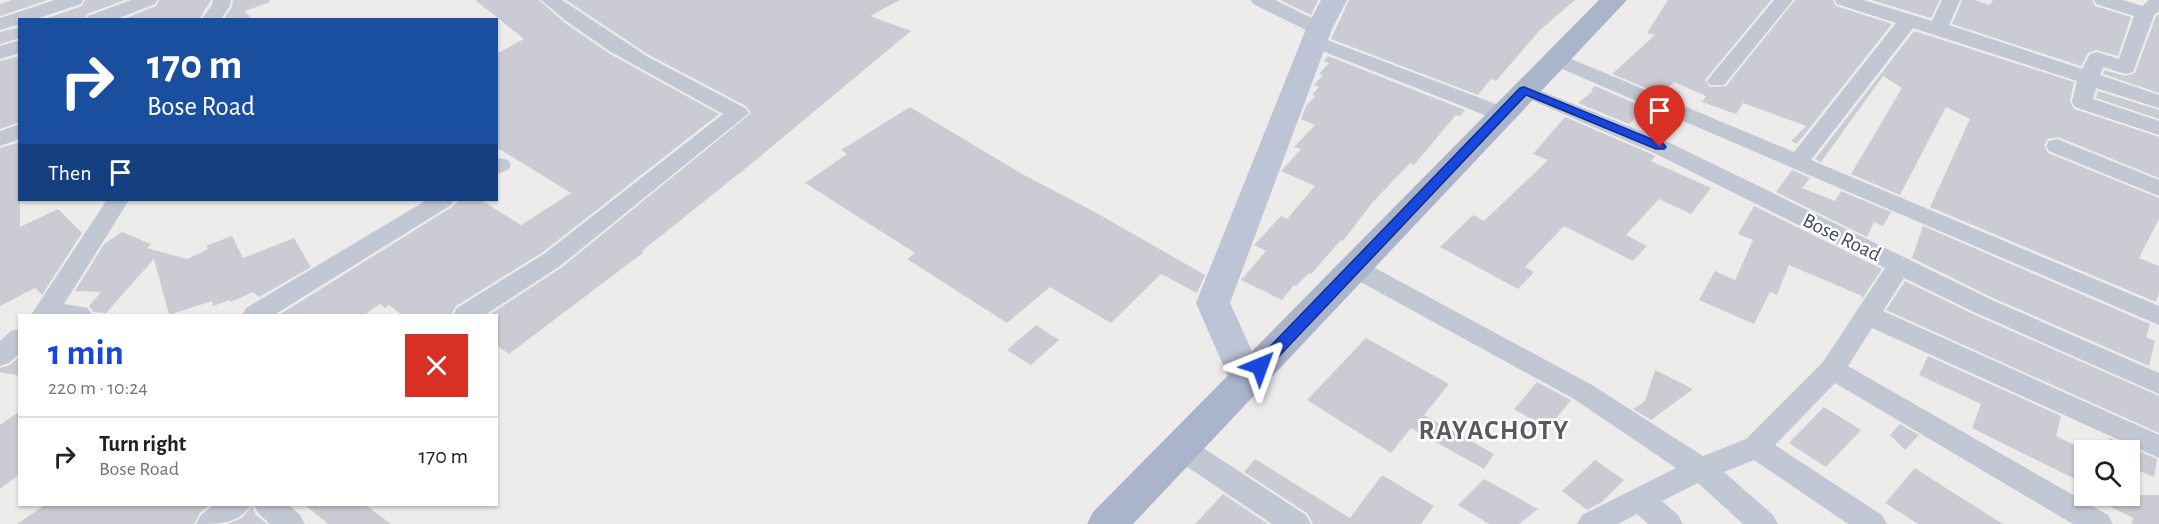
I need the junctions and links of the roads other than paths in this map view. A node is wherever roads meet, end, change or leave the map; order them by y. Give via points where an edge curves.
1 (74, 0) edge
2 (148, 0) edge
3 (222, 0) edge
4 (550, 0) edge
5 (1260, 0) edge
6 (1334, 0) edge
7 (1614, 0) edge
8 (1784, 0) edge
9 (1844, 0) edge
10 (1951, 0) edge
11 (2103, 0) edge
12 (2152, 7) edge
13 (18, 18) edge
14 (18, 18) edge
15 (100, 18) edge
16 (212, 18) edge
17 (1908, 21) junction
18 (0, 24) edge
19 (1938, 28) junction
20 (1317, 35) junction
21 (18, 47) edge
22 (0, 52) edge
23 (1555, 59) junction
24 (2088, 79) junction
25 (1717, 81) dead end
26 (1524, 90) junction
27 (2159, 102) edge
28 (1502, 114) junction
29 (2159, 128) edge
30 (18, 132) edge
31 (0, 139) edge
32 (2057, 146) dead end
33 (1797, 163) junction
34 (2159, 189) edge
35 (117, 201) edge
36 (441, 201) edge
37 (1900, 265) junction
38 (1355, 268) junction
39 (46, 313) edge
40 (62, 314) edge
41 (257, 314) edge
42 (468, 314) edge
43 (1867, 315) junction
44 (2159, 316) edge
45 (18, 340) edge
46 (0, 356) edge
47 (1832, 369) junction
48 (1247, 380) junction
49 (2159, 384) edge
50 (1755, 447) junction
51 (2159, 447) edge
52 (1181, 448) junction
53 (1701, 469) junction
54 (1639, 498) junction
55 (234, 506) edge
56 (270, 506) edge
57 (211, 524) edge
58 (290, 524) edge
59 (1107, 524) edge
60 (1296, 524) edge
61 (1592, 524) edge
62 (1668, 524) edge
63 (1763, 524) edge
64 (1872, 524) edge
65 (2098, 524) edge

1 - 14 street
2 - 15 street
3 - 16 street
4 - 42 street via 645,66 738,113 552,260
5 - 20 street
6 - 20 main road
7 - 23 main road
8 - 25 street
9 - 17 street
10 - 19 street
11 - 12 street
12 - 24 street via 2126,68 2097,58
13 - 18 street
17 - 19 street
17 - 33 street
19 - 24 street
20 - 28 street
20 - 48 main road via 1213,303
21 - 22 street
23 - 26 main road
23 - 33 street
24 - 27 street
24 - 29 street via 2082,102
26 - 28 main road
26 - 37 street, Bose Road via 1660,147
28 - 38 main road
30 - 31 street
32 - 34 street
33 - 44 street
35 - 39 street
36 - 41 street
37 - 43 street
37 - 49 street, Bose Road
38 - 48 main road
38 - 53 street via 1583,392
39 - 40 street
43 - 47 street
43 - 51 street
45 - 46 street
47 - 50 street
47 - 65 street
48 - 52 main road
50 - 53 street
50 - 64 street
52 - 59 main road
52 - 60 street
53 - 54 street
53 - 63 street
54 - 61 street
54 - 62 street
55 - 57 street
56 - 58 street

